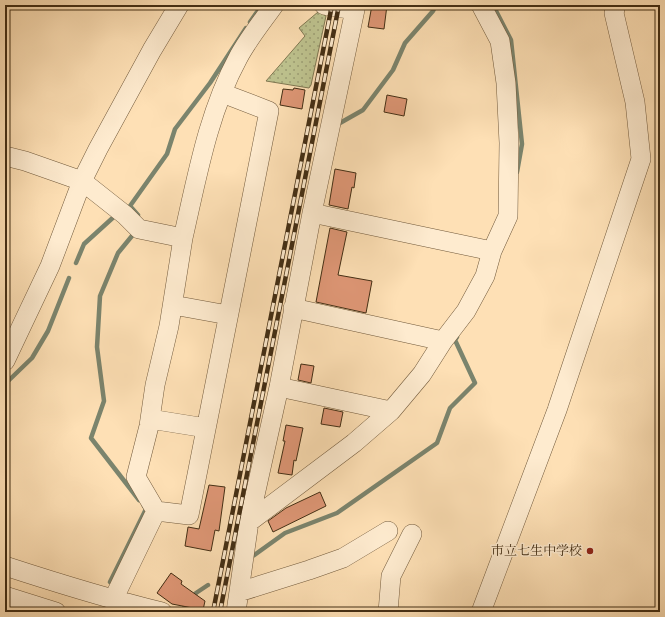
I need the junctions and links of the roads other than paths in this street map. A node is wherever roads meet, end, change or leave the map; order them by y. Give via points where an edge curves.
1 (179, 5) edge
2 (274, 5) edge
3 (324, 5) edge
4 (481, 5) edge
5 (355, 8) edge
6 (610, 8) edge
7 (222, 93) junction
8 (5, 156) edge
9 (82, 181) junction
10 (312, 213) junction
11 (183, 238) junction
12 (492, 251) junction
13 (173, 305) junction
14 (293, 308) junction
15 (228, 316) junction
16 (443, 341) junction
17 (5, 361) edge
18 (279, 387) junction
19 (391, 411) junction
20 (150, 419) junction
21 (206, 428) junction
22 (156, 511) junction
23 (249, 522) junction
24 (388, 531) dead end
25 (412, 534) dead end
26 (5, 566) edge
27 (239, 592) junction
28 (5, 596) edge
29 (113, 600) junction
30 (56, 612) edge
31 (162, 612) edge
32 (236, 612) edge
33 (388, 612) edge
34 (481, 612) edge

1 - 9 street
2 - 7 street via 238,57
3 - 5 street
4 - 12 street via 500,41 506,83 509,143 508,216
5 - 10 street
6 - 34 street via 635,102 641,159 557,410
7 - 11 street via 208,132
7 - 15 street via 268,111
8 - 9 street
9 - 11 street via 139,229
9 - 17 street via 50,266
10 - 12 street
10 - 14 street
11 - 13 street
12 - 16 street via 485,276 466,311
13 - 15 street
13 - 20 street
14 - 16 street
14 - 18 street
15 - 21 street
16 - 19 street via 422,374
18 - 19 street
18 - 23 street
19 - 23 street via 354,443
20 - 21 street
20 - 22 street via 136,477
21 - 22 street via 189,515
22 - 29 street
23 - 27 street
24 - 27 street via 343,558
25 - 33 street via 391,576
26 - 29 street
27 - 32 street
28 - 30 street
29 - 31 street

